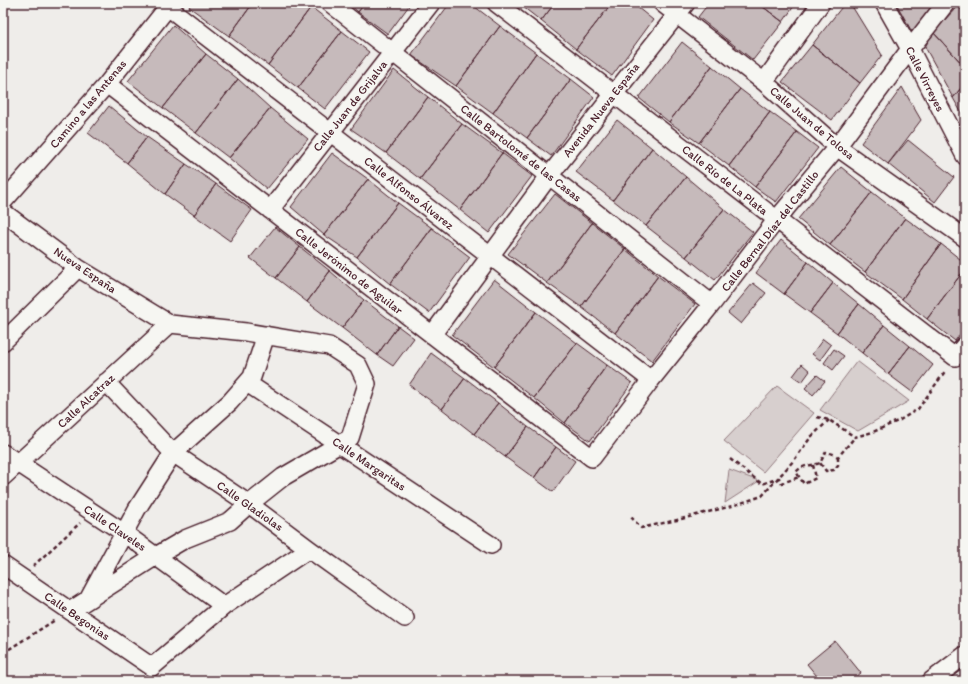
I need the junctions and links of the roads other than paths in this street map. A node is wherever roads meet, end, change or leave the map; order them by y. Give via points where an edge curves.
1 (330, 3) edge
2 (431, 3) edge
3 (496, 3) edge
4 (662, 3) edge
5 (821, 3) edge
6 (884, 3) edge
7 (946, 3) edge
8 (169, 5) edge
9 (681, 9) edge
10 (910, 49) junction
11 (393, 52) junction
12 (764, 82) junction
13 (107, 84) junction
14 (614, 94) junction
15 (330, 132) junction
16 (837, 147) junction
17 (965, 156) edge
18 (550, 176) junction
19 (3, 202) edge
20 (270, 210) junction
21 (3, 212) edge
22 (777, 219) junction
23 (965, 238) edge
24 (490, 256) junction
25 (78, 268) junction
26 (712, 304) junction
27 (170, 324) junction
28 (266, 335) junction
29 (432, 335) junction
30 (3, 342) edge
31 (960, 351) edge
32 (650, 380) junction
33 (106, 382) junction
34 (247, 383) junction
35 (340, 444) junction
36 (173, 453) junction
37 (3, 454) edge
38 (592, 458) joint
39 (18, 464) junction
40 (3, 477) edge
41 (249, 504) junction
42 (124, 533) junction
43 (491, 545) dead end
44 (309, 549) junction
45 (156, 556) junction
46 (3, 565) edge
47 (89, 599) junction
48 (224, 606) junction
49 (70, 611) junction
50 (405, 618) dead end
51 (965, 655) edge
52 (931, 681) edge

1 - 11 street, Calle Bartolomé de las Casas
2 - 11 street, Calle Juan de Grijalva
3 - 14 street, Calle Río de La Plata
4 - 9 street, Calle Juan de Tolosa
5 - 12 street
6 - 10 street, Calle Virreyes
7 - 10 street, Calle Bernal Díaz del Castillo
8 - 13 street, Camino a las Antenas
8 - 15 street, Calle Alfonso Álvarez
9 - 12 street, Calle Juan de Tolosa
9 - 14 street, Avenida Nueva España
10 - 16 street, Calle Bernal Díaz del Castillo
10 - 17 street, Calle Virreyes
11 - 15 street, Calle Juan de Grijalva
11 - 18 street, Calle Bartolomé de las Casas
12 - 16 street, Calle Juan de Tolosa
13 - 19 street, Camino a las Antenas
13 - 20 street, Calle Jerónimo de Aguilar
14 - 18 street, Avenida Nueva España
14 - 22 street, Calle Río de La Plata
15 - 20 street, Calle Juan de Grijalva
15 - 24 street, Calle Alfonso Álvarez
16 - 22 street, Calle Bernal Díaz del Castillo
16 - 23 street, Calle Juan de Tolosa
18 - 24 street, Avenida Nueva España
18 - 26 street, Calle Bartolomé de las Casas
20 - 29 street, Calle Jerónimo de Aguilar
21 - 25 street, Nueva España
22 - 26 street, Calle Bernal Díaz del Castillo
22 - 31 street, Calle Río de La Plata
24 - 29 street, Avenida Nueva España
24 - 32 street, Calle Alfonso Álvarez
25 - 27 street, Nueva España
25 - 30 street
26 - 32 street, Calle Bernal Díaz del Castillo
27 - 28 street
27 - 33 street, Calle Alcatraz
28 - 34 street via 252,377
28 - 35 street via 329,346 358,365 367,384 350,438
29 - 38 street, Calle Jerónimo de Aguilar
32 - 38 street, Calle Bernal Díaz del Castillo
33 - 36 street, Calle Gladiolas
33 - 39 street, Calle Alcatraz
34 - 35 street, Calle Margaritas
34 - 36 street via 230,402
35 - 41 street via 283,477
35 - 43 street, Calle Margaritas
36 - 41 street, Calle Gladiolas
36 - 42 street
37 - 39 street, Calle Claveles
39 - 40 street, Calle Alcatraz
39 - 42 street, Calle Claveles
41 - 44 street, Calle Gladiolas
41 - 45 street via 230,521 184,539
42 - 45 street, Calle Claveles
42 - 47 street
44 - 48 street
44 - 50 street, Calle Gladiolas
45 - 47 street
45 - 48 street, Calle Claveles
46 - 49 street, Calle Begonias
47 - 49 street
48 - 49 street, Calle Begonias via 152,667
51 - 52 street

